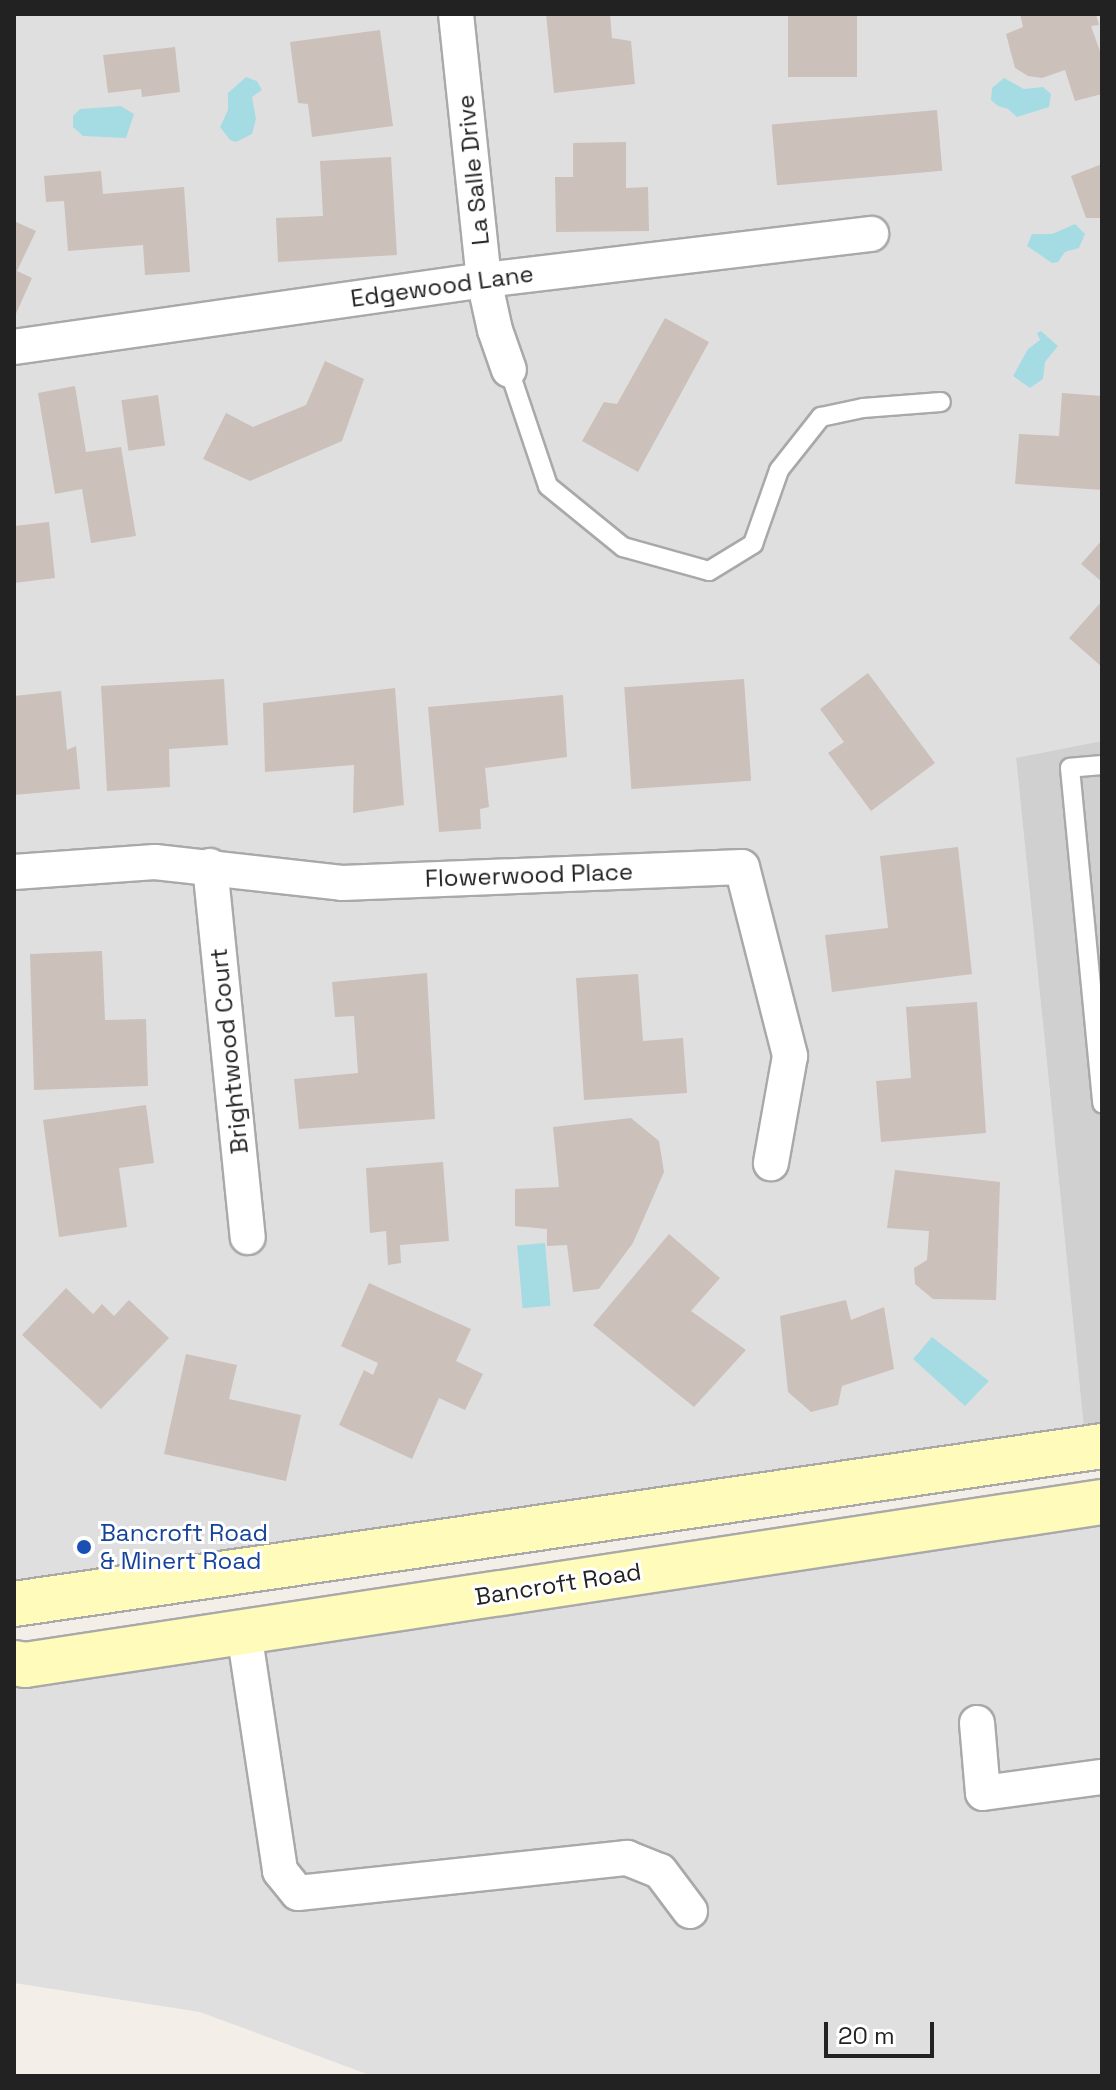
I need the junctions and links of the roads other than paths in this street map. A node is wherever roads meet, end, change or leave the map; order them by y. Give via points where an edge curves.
1 (456, 14) edge
2 (871, 234) dead end
3 (484, 280) junction
4 (14, 347) edge
5 (509, 370) joint
6 (941, 402) dead end
7 (1102, 765) edge
8 (210, 866) junction
9 (14, 872) edge
10 (1102, 1103) edge
11 (771, 1163) dead end
12 (248, 1237) dead end
13 (1102, 1446) edge
14 (1102, 1502) edge
15 (14, 1604) edge
16 (244, 1632) junction
17 (14, 1663) edge
18 (977, 1723) dead end
19 (1102, 1777) edge
20 (690, 1911) dead end

1 - 3 street, La Salle Drive
2 - 3 street, Edgewood Lane
3 - 4 street, Edgewood Lane
3 - 5 street, La Salle Drive
5 - 6 lane via 548,486 623,547 709,571 753,544 779,470 821,417
7 - 10 lane via 1070,768
8 - 9 street, Flowerwood Place via 155,862
8 - 11 street, Flowerwood Place via 342,883 742,867 790,1056
8 - 12 street, Brightwood Court
13 - 15 street
14 - 16 street, Bancroft Road
16 - 17 street, Bancroft Road
16 - 20 street via 280,1871 298,1893 627,1858 660,1871
18 - 19 street via 983,1793

